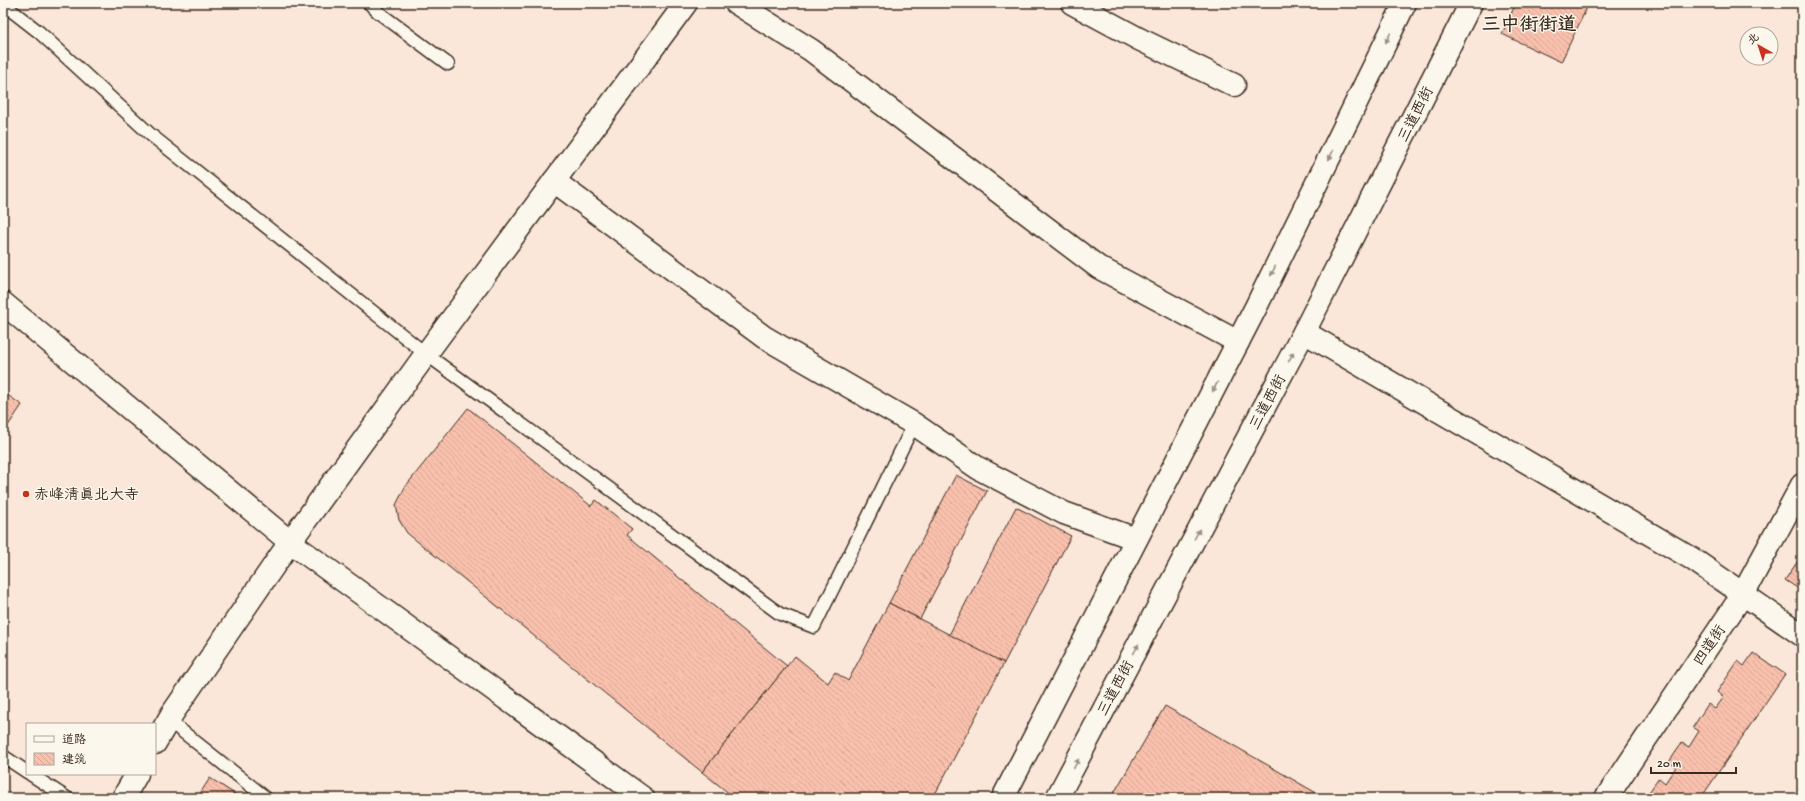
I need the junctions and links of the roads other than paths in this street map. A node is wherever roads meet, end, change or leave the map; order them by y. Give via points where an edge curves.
1 (369, 3) edge
2 (686, 3) edge
3 (736, 3) edge
4 (1072, 3) edge
5 (1405, 3) edge
6 (1471, 3) edge
7 (3, 4) edge
8 (448, 64) dead end
9 (1234, 85) dead end
10 (554, 181) junction
11 (3, 303) edge
12 (1304, 332) junction
13 (1238, 342) junction
14 (426, 354) junction
15 (914, 424) junction
16 (1802, 486) edge
17 (1136, 539) junction
18 (290, 542) junction
19 (1743, 594) junction
20 (1802, 635) edge
21 (168, 720) junction
22 (156, 741) edge
23 (3, 756) edge
24 (26, 771) edge
25 (32, 775) edge
26 (136, 775) edge
27 (66, 798) edge
28 (123, 798) edge
29 (266, 798) edge
30 (643, 798) edge
31 (1003, 798) edge
32 (1057, 798) edge
33 (1606, 798) edge

1 - 8 lane
2 - 10 street
3 - 13 street via 811,50 1098,267
4 - 9 street
5 -> 13 street
6 - 12 street, 三道西街
7 - 14 lane via 39,32 151,135
10 - 14 street
10 - 15 street via 764,337
11 - 18 street
12 - 19 street via 1691,558
32 -> 12 street, 三道西街
13 -> 17 street
14 - 15 lane via 780,614 814,627
14 - 18 street
15 - 17 street via 978,468 1064,513
16 - 19 street, 四道街
17 - 31 street
18 - 21 street
18 - 30 street
19 - 20 street
19 - 33 street, 四道街
21 - 22 street
21 - 29 lane
23 - 24 lane
25 - 27 lane
26 - 28 street

